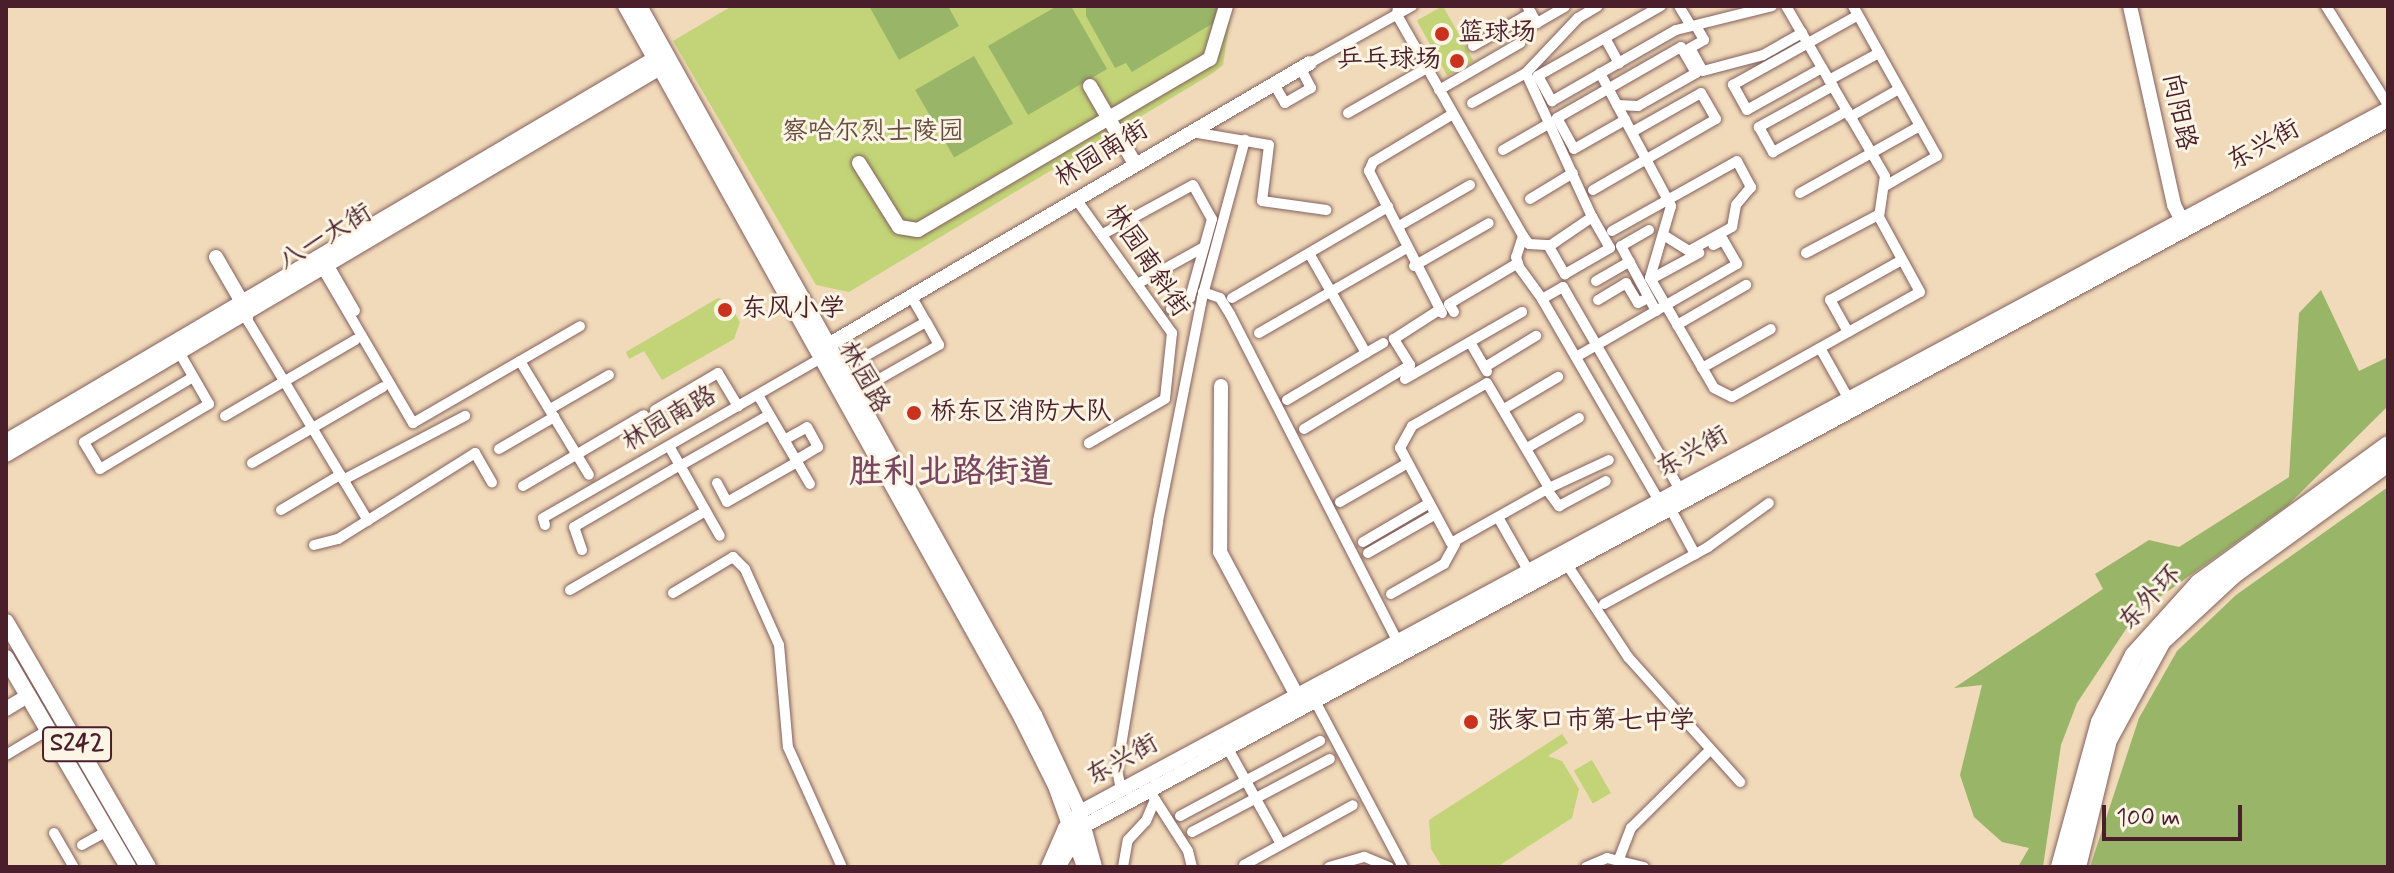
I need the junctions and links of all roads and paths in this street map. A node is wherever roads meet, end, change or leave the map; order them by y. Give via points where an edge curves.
1 (625, 6) edge
2 (640, 6) edge
3 (1226, 6) edge
4 (1412, 6) edge
5 (1598, 6) edge
6 (1661, 6) edge
7 (1679, 6) edge
8 (1772, 6) edge
9 (1786, 6) edge
10 (2130, 6) edge
11 (2326, 6) edge
12 (1565, 7) edge
13 (1529, 9) edge
14 (1397, 10) edge
15 (1855, 11) edge
16 (1693, 26) junction
17 (1802, 33) junction
18 (1605, 38) junction
19 (1520, 43) dead end
20 (1808, 44) junction
21 (1473, 46) dead end
22 (1879, 53) junction
23 (663, 60) junction
24 (1619, 63) junction
25 (1305, 66) junction
26 (1427, 68) junction
27 (1822, 68) junction
28 (1526, 73) junction
29 (1600, 73) junction
30 (1831, 83) junction
31 (1274, 84) junction
32 (1090, 86) dead end
33 (1608, 89) junction
34 (1899, 89) junction
35 (1439, 90) junction
36 (1472, 103) dead end
37 (1617, 105) junction
38 (2388, 107) edge
39 (1348, 113) dead end
40 (1453, 114) junction
41 (1849, 114) junction
42 (1109, 118) junction
43 (1625, 120) junction
44 (2388, 120) edge
45 (1550, 123) junction
46 (1920, 126) junction
47 (1190, 131) junction
48 (1632, 132) junction
49 (1245, 140) junction
50 (1503, 150) dead end
51 (1872, 154) junction
52 (1646, 159) junction
53 (859, 163) dead end
54 (1135, 164) junction
55 (1573, 173) junction
56 (1470, 185) dead end
57 (1885, 186) junction
58 (1593, 190) dead end
59 (1800, 193) dead end
60 (1076, 199) junction
61 (1530, 199) dead end
62 (1669, 200) junction
63 (1388, 207) junction
64 (1326, 210) dead end
65 (1407, 212) dead end
66 (1878, 215) junction
67 (1592, 217) junction
68 (1397, 222) junction
69 (2183, 222) junction
70 (1489, 223) dead end
71 (1649, 230) dead end
72 (1612, 231) dead end
73 (1103, 234) junction
74 (1663, 235) junction
75 (1523, 236) junction
76 (1548, 245) junction
77 (1204, 247) junction
78 (1405, 249) junction
79 (1309, 253) junction
80 (1806, 253) dead end
81 (216, 257) dead end
82 (1902, 260) junction
83 (1630, 261) junction
84 (1518, 263) junction
85 (325, 266) junction
86 (1414, 266) junction
87 (1651, 279) junction
88 (1596, 281) dead end
89 (1139, 283) junction
90 (1746, 285) dead end
91 (1203, 292) junction
92 (1331, 292) junction
93 (911, 296) junction
94 (1232, 298) dead end
95 (1648, 298) junction
96 (1542, 299) junction
97 (1598, 300) dead end
98 (1666, 305) junction
99 (245, 307) junction
100 (1171, 309) dead end
101 (1656, 311) junction
102 (1454, 312) dead end
103 (1522, 312) dead end
104 (926, 322) junction
105 (1677, 325) junction
106 (580, 326) dead end
107 (1771, 329) dead end
108 (1848, 332) junction
109 (1259, 333) dead end
110 (1536, 336) dead end
111 (355, 340) dead end
112 (1470, 342) junction
113 (1383, 343) dead end
114 (1597, 345) junction
115 (1820, 348) junction
116 (825, 350) junction
117 (179, 352) junction
118 (1366, 353) junction
119 (1576, 357) junction
120 (520, 361) junction
121 (1485, 367) junction
122 (1702, 368) junction
123 (609, 375) dead end
124 (873, 376) dead end
125 (193, 377) junction
126 (394, 377) dead end
127 (1558, 377) dead end
128 (1405, 379) dead end
129 (284, 382) junction
130 (1487, 383) junction
131 (1221, 386) dead end
132 (383, 387) dead end
133 (758, 395) junction
134 (875, 400) dead end
135 (1287, 400) dead end
136 (1850, 401) junction
137 (738, 406) junction
138 (1504, 409) junction
139 (552, 413) junction
140 (769, 415) junction
141 (225, 416) dead end
142 (465, 416) dead end
143 (1579, 418) dead end
144 (312, 428) junction
145 (1304, 429) dead end
146 (2388, 434) edge
147 (784, 440) junction
148 (6, 441) edge
149 (1089, 443) dead end
150 (2388, 445) edge
151 (669, 446) junction
152 (1527, 448) junction
153 (499, 449) dead end
154 (6, 455) edge
155 (576, 455) junction
156 (1609, 460) dead end
157 (796, 461) junction
158 (252, 463) dead end
159 (683, 464) junction
160 (1406, 464) junction
161 (2388, 464) edge
162 (589, 475) dead end
163 (342, 478) junction
164 (1606, 481) dead end
165 (492, 482) dead end
166 (717, 483) dead end
167 (810, 484) dead end
168 (523, 486) dead end
169 (1549, 490) junction
170 (1682, 493) junction
171 (1340, 502) dead end
172 (1769, 503) dead end
173 (1428, 504) junction
174 (1664, 505) junction
175 (281, 510) dead end
176 (706, 511) junction
177 (1434, 515) junction
178 (1499, 519) junction
179 (368, 521) junction
180 (545, 525) dead end
181 (2273, 530) junction
182 (720, 536) dead end
183 (1455, 544) junction
184 (314, 545) dead end
185 (582, 550) dead end
186 (1695, 554) junction
187 (1566, 563) junction
188 (1531, 575) junction
189 (570, 590) dead end
190 (673, 593) dead end
191 (1391, 594) dead end
192 (1604, 604) dead end
193 (6, 622) edge
194 (1400, 646) junction
195 (6, 658) edge
196 (44, 688) junction
197 (28, 696) junction
198 (1304, 700) junction
199 (6, 709) edge
200 (48, 730) junction
201 (1320, 741) dead end
202 (1227, 747) junction
203 (1710, 750) junction
204 (6, 755) edge
205 (1330, 759) dead end
206 (1246, 780) junction
207 (1740, 782) dead end
208 (1121, 790) junction
209 (1057, 793) junction
210 (1152, 795) junction
211 (1256, 798) junction
212 (1353, 805) dead end
213 (1180, 816) dead end
214 (1076, 824) junction
215 (107, 831) junction
216 (1192, 832) dead end
217 (54, 833) dead end
218 (1281, 844) junction
219 (82, 845) dead end
220 (1055, 850) junction
221 (1619, 859) junction
222 (1244, 865) dead end
223 (74, 867) edge
224 (128, 867) edge
225 (148, 867) edge
226 (842, 867) edge
227 (1048, 867) edge
228 (1058, 867) edge
229 (1084, 867) edge
230 (1095, 867) edge
231 (1123, 867) edge
232 (1192, 867) edge
233 (1329, 867) edge
234 (1389, 867) edge
235 (1403, 867) edge
236 (1586, 867) edge
237 (1644, 867) edge
238 (2060, 867) edge
239 (2077, 867) edge

1 - 23 main road, 林园路
2 - 23 main road, 林园路
3 - 42 main road via 1210,59
4 - 14 street, 林园南街
5 - 28 street via 1578,18
6 - 18 street
7 - 16 street
8 - 16 street
9 - 17 street
10 - 69 main road, 向阳路
11 - 38 street
12 - 13 street via 1537,23
13 - 21 street
14 - 25 street, 林园南街
14 - 26 street
15 - 20 street
15 - 22 street
16 - 17 street via 1704,40 1690,48 1703,71 1763,55
16 - 24 street
17 - 20 street
18 - 24 street
18 - 29 street via 1538,76 1552,101
19 - 35 street
20 - 27 street
20 - 27 street via 1733,85 1747,110
22 - 30 street
22 - 34 street
23 - 85 main road, 八一大街
23 - 99 main road, 八一大街
23 - 116 main road, 林园路
24 - 29 street
25 - 31 main road, 林园南街
25 - 31 street via 1311,88 1285,103
26 - 35 street
26 - 39 street
27 - 30 street
28 - 36 street
28 - 45 street
29 - 33 street
30 - 41 street
30 - 41 street via 1759,127 1773,152
31 - 47 main road, 林园南街
32 - 42 main road
33 - 37 street
33 - 37 street via 1681,47 1696,73 1638,106
33 - 43 street via 1557,118 1574,149
34 - 41 street
34 - 46 street
35 - 40 street
37 - 43 street
38 - 69 main road, 东兴街
40 - 63 street via 1370,166
40 - 75 street
41 - 51 street
42 - 53 main road via 910,232 899,227
42 - 54 main road
43 - 48 street
44 - 69 main road, 东兴街
45 - 50 street
45 - 55 street
46 - 51 street
46 - 57 street via 1937,156
47 - 49 street
47 - 54 main road, 林园南街
48 - 52 street
48 - 52 street via 1701,93 1716,119
49 - 64 street via 1269,145 1262,201
49 - 91 street
51 - 57 street
51 - 59 street
52 - 58 street
52 - 62 street
54 - 60 main road, 林园南街
55 - 61 street
55 - 67 street
56 - 68 street
57 - 66 street
60 - 73 street, 林园南斜街
60 - 93 main road, 林园南街
62 - 72 street
62 - 74 street via 1671,213
62 - 74 street via 1737,161 1751,187 1736,205 1732,227 1689,251
63 - 68 street
63 - 79 street
65 - 68 street
66 - 80 street
66 - 82 street
67 - 76 street
67 - 76 street via 1610,248 1565,274
68 - 78 street
69 - 136 main road, 东兴街
70 - 86 street
71 - 83 street via 1621,246
73 - 77 street via 1193,185 1212,219
73 - 89 street, 林园南斜街
74 - 87 street via 1650,267
75 - 76 street via 1529,244
75 - 84 street
77 - 89 street
77 - 100 street via 1190,298
78 - 86 street
78 - 92 street
79 - 92 street
79 - 94 street
81 - 99 main road
82 - 108 street via 1920,292
82 - 108 street via 1830,300
83 - 88 street
83 - 95 street
84 - 96 street
84 - 102 street via 1449,304
85 - 99 main road, 八一大街
85 - 120 street via 413,423
85 - 126 street
86 - 145 street via 1440,312 1394,339 1410,365
87 - 98 street
87 - 98 street via 1723,240 1737,264
89 - 149 street, 林园南斜街 via 1172,333 1165,399
90 - 105 street
91 - 194 street via 1220,298 1230,314
91 - 208 street via 1158,521 1117,770
92 - 109 street
92 - 118 street
93 - 104 street
93 - 116 main road, 林园南街
95 - 97 street via 1638,303 1626,283
95 - 101 street
96 - 114 street via 1563,287
96 - 119 street
98 - 101 street
98 - 105 street
99 - 117 main road, 八一大街
99 - 129 street
99 - 148 main road, 八一大街
101 - 114 street
103 - 112 street
104 - 124 street via 862,358
104 - 134 street via 939,345 867,386
105 - 122 street
106 - 120 street
107 - 122 street
108 - 115 street
110 - 121 street
111 - 129 street
112 - 121 street
112 - 128 street
113 - 118 street
114 - 119 street
114 - 170 street
115 - 122 street via 1732,397 1719,393
115 - 136 street
116 - 133 street, 林园南路
116 - 209 main road, 林园路
116 - 214 main road, 林园路 via 1035,715
117 - 125 street
117 - 154 main road, 八一大街
118 - 135 street
119 - 174 street
120 - 139 street
121 - 130 street
123 - 139 street
125 - 125 street via 209,404 100,469 84,442
127 - 138 street
129 - 141 street
129 - 144 street
130 - 138 street
130 - 160 street via 1412,426 1400,448
131 - 198 main road via 1220,552
132 - 144 street
133 - 137 street, 林园南路
133 - 140 street
136 - 170 main road, 东兴街
137 - 151 street, 林园南路
137 - 155 street via 718,373
138 - 152 street
139 - 153 street
139 - 155 street
140 - 147 street
140 - 159 street
142 - 163 street
143 - 152 street
144 - 158 street
144 - 163 street
146 - 181 main road
147 - 157 street
147 - 157 street via 807,427 818,447
150 - 181 highway, 东外环
151 - 159 street
151 - 180 street, 林园南路 via 543,518
152 - 169 street
155 - 162 street
155 - 168 street
156 - 169 street
157 - 166 street via 727,502
157 - 167 street
159 - 176 street
159 - 185 street via 574,527
160 - 171 street
160 - 173 street
161 - 239 highway via 2233,575 2162,641 2108,740
163 - 175 street
163 - 179 street
164 - 169 street via 1559,506
165 - 179 street via 475,453
169 - 178 street
170 - 174 main road, 东兴街
172 - 186 street
173 - 177 street
173 - 177 street via 1366,547
174 - 186 street
174 - 187 main road, 东兴街
174 - 188 main road, 东兴街
176 - 182 street
176 - 189 street
177 - 183 street
178 - 183 street
178 - 188 street
179 - 184 street via 338,539
181 - 238 highway, 东外环 via 2199,583 2134,655 2100,722
183 - 191 street via 1444,564
186 - 192 street
187 - 188 main road, 东兴街
187 - 203 street via 1628,657
188 - 194 main road, 东兴街
190 - 226 street via 733,557 745,569 779,645 788,747
193 - 196 main road, S242
194 - 198 main road, 东兴街
195 - 197 main road, S242
196 - 197 main road
196 - 225 main road, S242
197 - 199 main road
197 - 200 main road, S242
198 - 202 main road, 东兴街
198 - 208 main road, 东兴街
198 - 235 street
200 - 204 street
200 - 215 main road, S242
201 - 206 street
202 - 206 street
202 - 210 main road, 东兴街
203 - 207 street
203 - 221 street via 1631,828
205 - 211 street
206 - 211 street
206 - 213 street
208 - 214 main road, 东兴街
209 - 214 main road, 林园路
209 - 220 main road
210 - 214 main road, 东兴街
210 - 231 street via 1146,821 1128,840
210 - 232 street via 1188,851
211 - 216 street
211 - 218 street
212 - 218 street
214 - 220 main road
214 - 228 main road
214 - 229 main road
214 - 230 main road
215 - 219 street
215 - 224 main road, S242
217 - 223 street
218 - 222 street
220 - 227 main road
221 - 236 street
221 - 237 street
233 - 234 street via 1365,857

